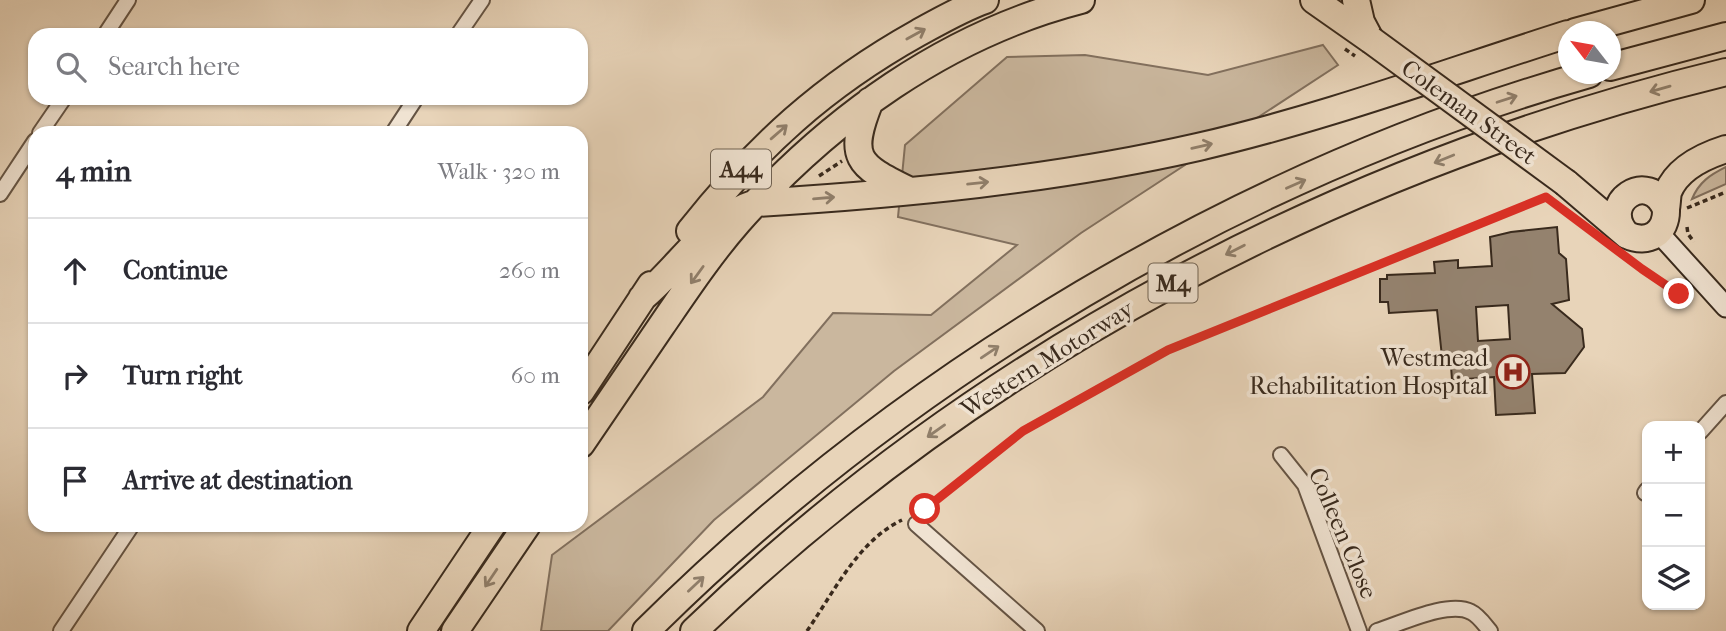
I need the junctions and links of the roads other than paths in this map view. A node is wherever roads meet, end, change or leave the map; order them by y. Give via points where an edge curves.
1 (128, 0) edge
2 (482, 0) edge
3 (1080, 0) edge
4 (1314, 0) edge
5 (1356, 0) edge
6 (1691, 0) edge
7 (972, 2) edge
8 (1616, 21) edge
9 (110, 28) edge
10 (463, 28) edge
11 (985, 32) junction
12 (1726, 36) edge
13 (1558, 38) edge
14 (1371, 40) junction
15 (1621, 64) edge
16 (1726, 72) edge
17 (1558, 84) edge
18 (870, 102) junction
19 (59, 105) edge
20 (411, 105) edge
21 (45, 126) edge
22 (398, 126) edge
23 (1726, 149) edge
24 (28, 152) edge
25 (910, 191) junction
26 (1634, 191) junction
27 (0, 194) edge
28 (1561, 194) junction
29 (755, 203) junction
30 (1674, 218) junction
31 (1625, 245) junction
32 (642, 298) junction
33 (1726, 307) edge
34 (588, 380) edge
35 (1726, 403) edge
36 (1705, 426) edge
37 (588, 434) edge
38 (1281, 455) dead end
39 (914, 518) road end
40 (127, 532) edge
41 (487, 532) edge
42 (522, 532) edge
43 (61, 631) edge
44 (421, 631) edge
45 (456, 631) edge
46 (646, 631) edge
47 (694, 631) edge
48 (1037, 631) edge
49 (1359, 631) edge
50 (1377, 631) edge
51 (1490, 631) edge

1 - 9 street
2 - 10 street
3 - 11 highway, A44
4 - 14 highway, Coleman Street
5 - 14 highway
6 - 8 highway
7 - 11 street
32 -> 7 highway, A44 via 691,229 768,142 865,65
11 - 18 highway, A44
12 - 15 highway
25 -> 13 highway via 1023,178 1197,147 1359,104
14 - 28 highway, Coleman Street, bridge
16 -> 47 highway, Western Motorway / M4 via 1475,146 1322,209 1184,277 1057,350 922,440 772,559
46 -> 17 highway, Western Motorway / M4 via 765,521 872,436 997,347 1113,277 1229,214 1334,166 1459,115
18 - 25 highway via 860,128 858,148 863,161 874,173
18 - 29 highway, A44 via 794,162
19 - 21 street
20 - 22 street
23 - 30 highway via 1689,167 1668,193
24 - 27 street
29 -> 25 highway
26 - 28 highway, Coleman Street
26 - 30 highway via 1650,191
26 - 31 highway via 1623,199 1618,212
28 - 31 highway, Coleman Street
29 - 32 highway via 711,227
29 -> 37 highway, A44 via 704,264
30 - 31 highway via 1643,240
30 - 33 street via 1697,276
32 - 34 highway, A44
35 - 36 street
38 - 49 street, Colleen Close via 1304,485
39 - 48 street
40 - 43 street
41 - 44 highway
42 -> 45 highway
50 - 51 street via 1460,608 1473,612

